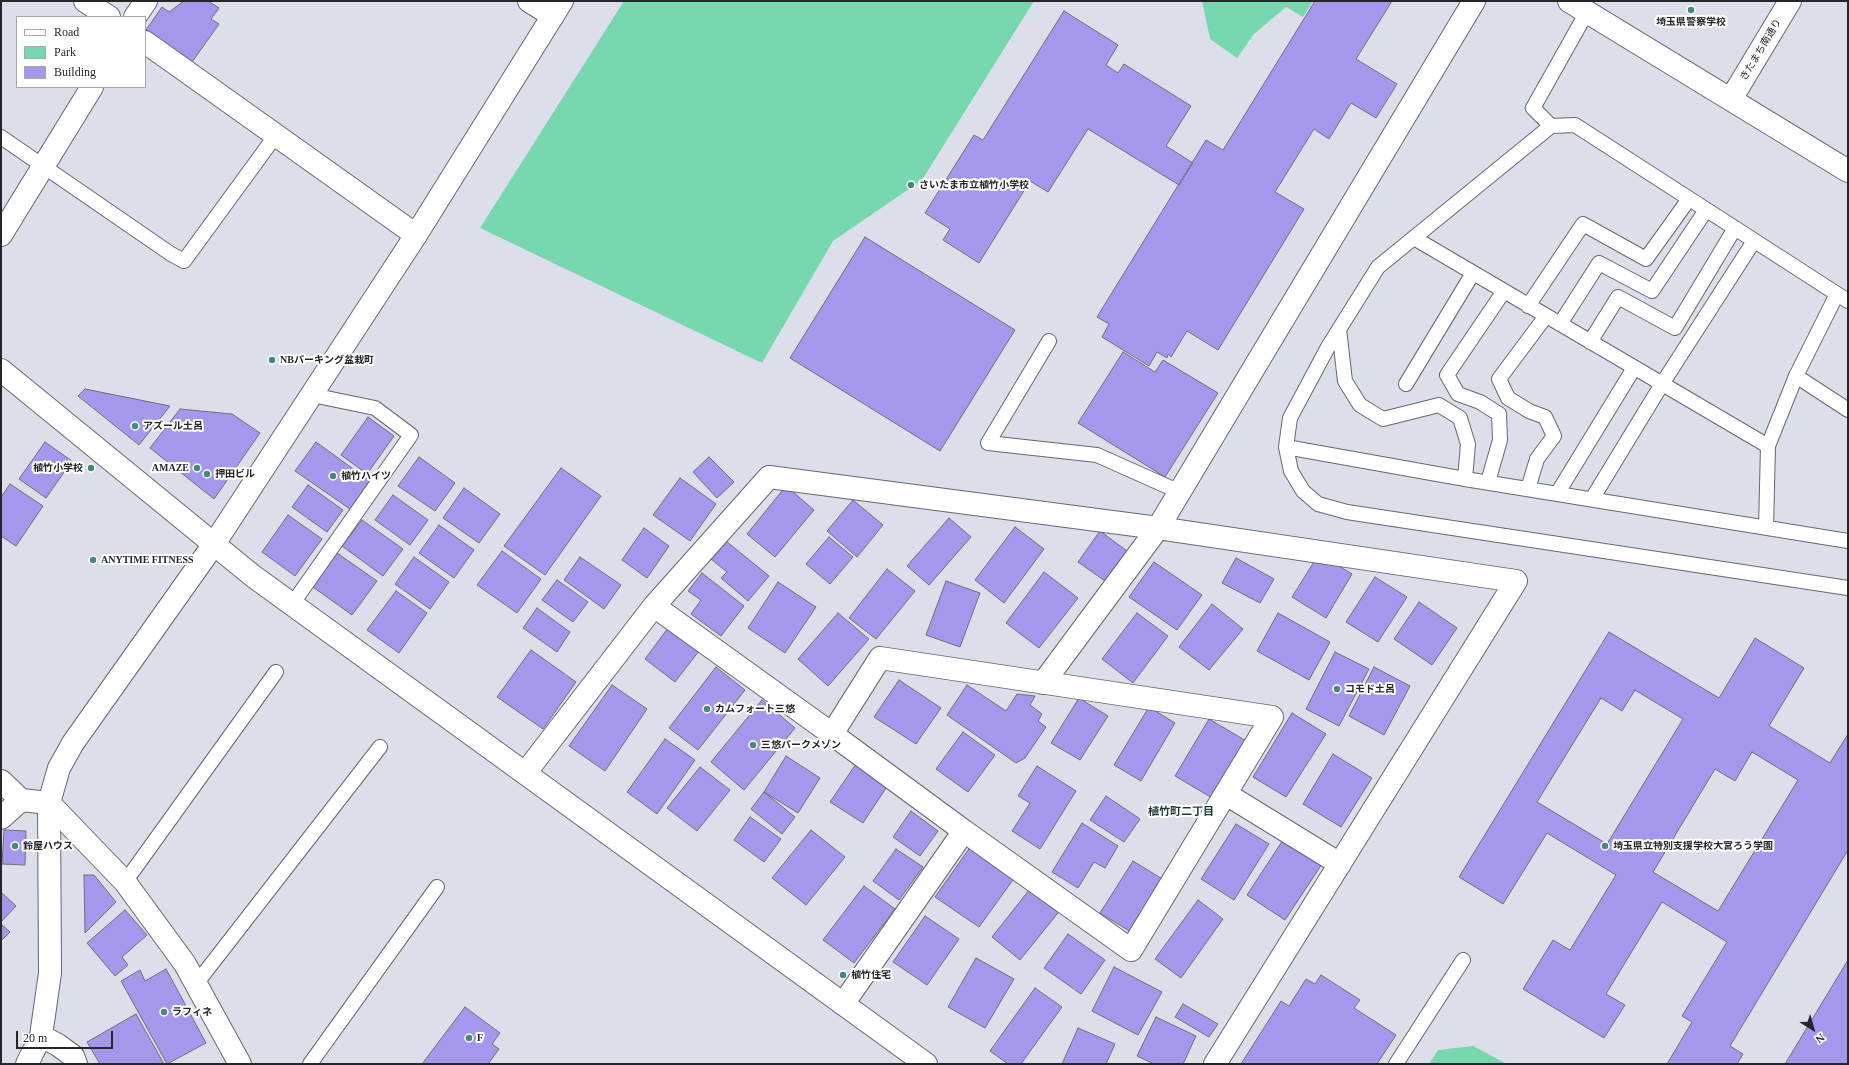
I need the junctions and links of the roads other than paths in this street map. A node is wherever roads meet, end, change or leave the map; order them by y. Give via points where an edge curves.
1 (85, 1) edge
2 (146, 1) edge
3 (529, 1) edge
4 (1474, 1) edge
5 (1790, 1) edge
6 (1578, 6) edge
7 (558, 8) edge
8 (108, 16) edge
9 (136, 16) edge
10 (146, 43) edge
11 (91, 88) edge
12 (1731, 99) junction
13 (1551, 126) junction
14 (276, 135) junction
15 (1, 137) edge
16 (43, 166) junction
17 (1848, 171) edge
18 (1689, 199) junction
19 (1706, 210) junction
20 (1735, 228) junction
21 (1, 235) edge
22 (416, 235) junction
23 (1414, 238) junction
24 (1754, 241) junction
25 (1473, 273) junction
26 (1504, 291) junction
27 (1842, 298) edge
28 (1528, 306) junction
29 (1546, 316) junction
30 (1560, 324) junction
31 (1340, 329) junction
32 (1049, 341) dead end
33 (1590, 342) junction
34 (1634, 368) junction
35 (1, 370) edge
36 (1796, 376) junction
37 (1406, 384) dead end
38 (1662, 384) junction
39 (312, 394) junction
40 (1848, 410) edge
41 (1768, 446) junction
42 (1286, 447) junction
43 (1465, 479) junction
44 (1488, 482) junction
45 (1528, 489) junction
46 (1180, 492) junction
47 (1557, 494) junction
48 (1592, 499) junction
49 (1158, 528) junction
50 (1766, 528) junction
51 (1848, 541) edge
52 (214, 544) junction
53 (1848, 588) edge
54 (292, 604) junction
55 (654, 606) junction
56 (276, 672) dead end
57 (1043, 683) junction
58 (832, 734) junction
59 (380, 747) dead end
60 (526, 772) junction
61 (1, 781) edge
62 (1226, 794) junction
63 (21, 800) junction
64 (49, 803) junction
65 (1, 818) edge
66 (964, 831) junction
67 (1340, 864) junction
68 (125, 882) junction
69 (437, 887) dead end
70 (1463, 960) dead end
71 (196, 984) junction
72 (843, 1004) junction
73 (41, 1036) junction
74 (27, 1064) edge
75 (76, 1064) edge
76 (240, 1064) edge
77 (310, 1064) edge
78 (926, 1064) edge
79 (1215, 1064) edge
80 (1396, 1064) edge

1 - 8 street
2 - 9 street
3 - 7 street
4 - 46 street
5 - 12 street, きたまち南通り
6 - 12 street
6 - 13 lane via 1533,108
7 - 22 street
10 - 14 street
11 - 16 street
12 - 17 street
13 - 18 lane via 1575,125
13 - 23 lane
14 - 16 lane via 184,261
14 - 22 street
15 - 16 lane
16 - 21 street
18 - 19 lane
18 - 28 lane via 1646,260 1583,224
19 - 20 lane
19 - 30 lane via 1652,291 1599,263
20 - 24 lane
20 - 33 lane via 1674,328 1618,297
22 - 39 street
23 - 25 lane
23 - 31 lane via 1378,267
24 - 27 lane
24 - 38 lane
25 - 26 lane
25 - 37 lane
26 - 28 lane
26 - 44 lane via 1447,375 1458,394 1480,402 1499,414 1500,440
27 - 36 lane
28 - 29 lane
29 - 30 lane
29 - 45 lane via 1499,379 1508,398 1545,417 1554,436 1537,459
30 - 33 lane
31 - 42 lane via 1290,418
31 - 43 lane via 1345,381 1360,405 1383,419 1439,405 1460,418 1468,444
32 - 46 lane via 988,443 1098,455
33 - 34 lane
34 - 38 lane
34 - 47 lane
35 - 52 street
36 - 40 lane
36 - 41 lane
38 - 41 lane
38 - 48 lane
39 - 52 street
39 - 54 lane via 375,408 411,435
41 - 50 lane
42 - 43 lane
42 - 53 lane via 1291,471 1303,491 1318,504 1347,512
43 - 44 lane
44 - 45 lane
45 - 47 lane
46 - 49 street
47 - 48 lane
48 - 50 lane
49 - 55 street via 769,477
49 - 57 street
49 - 67 street via 1516,581
50 - 51 lane
52 - 54 street
52 - 64 street via 73,743 59,768
54 - 60 street
55 - 58 street
55 - 60 street
56 - 68 lane
57 - 58 street via 880,658
57 - 62 street via 1272,717
58 - 66 street
59 - 71 lane
60 - 72 street
61 - 63 street
62 - 66 street via 1131,950
62 - 67 street
63 - 64 street
63 - 65 street
64 - 68 street
64 - 73 street via 50,973
66 - 72 street
67 - 79 street
68 - 71 street via 185,964
69 - 77 lane
70 - 80 lane
71 - 76 street
72 - 78 street
73 - 74 street
73 - 75 street via 73,1056

